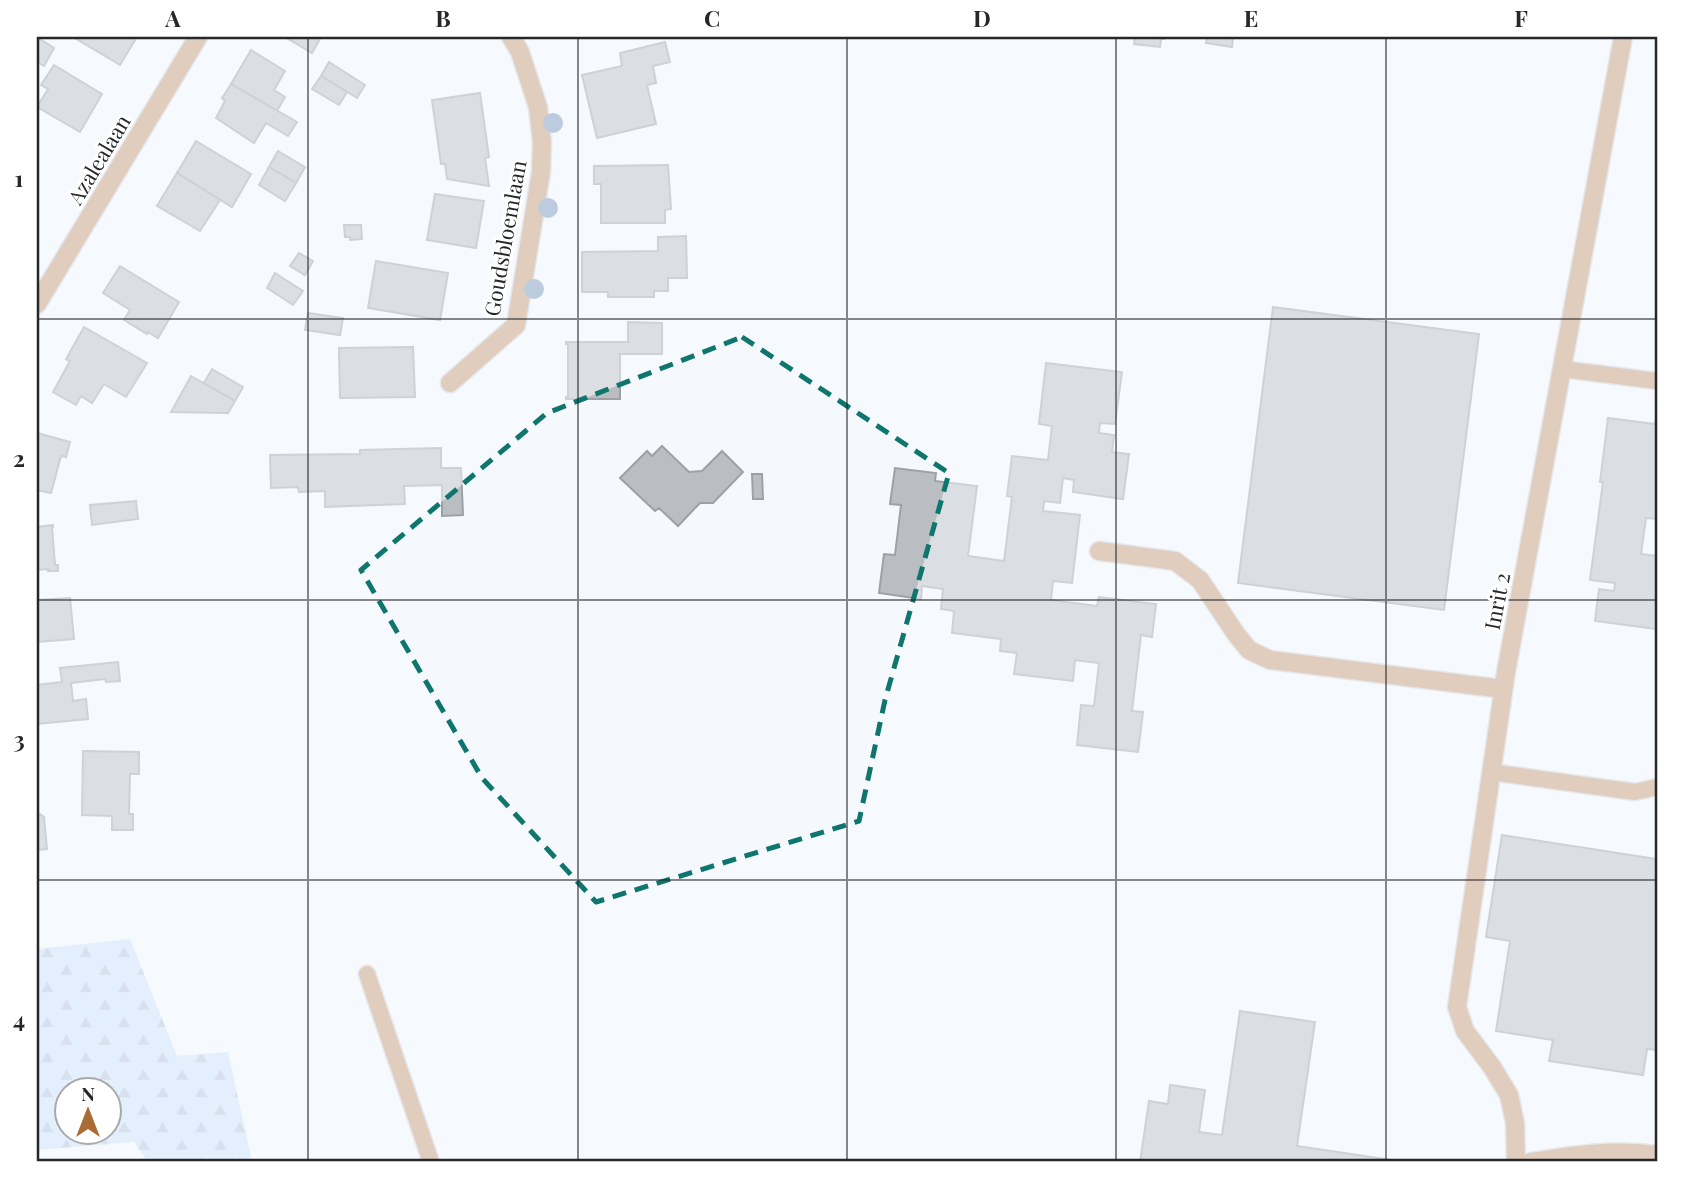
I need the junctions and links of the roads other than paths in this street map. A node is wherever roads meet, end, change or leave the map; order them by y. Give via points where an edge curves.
1 (198, 37) edge
2 (511, 37) edge
3 (1623, 37) edge
4 (37, 304) edge
5 (1562, 369) junction
6 (1657, 381) edge
7 (450, 383) dead end
8 (1098, 551) dead end
9 (1503, 689) junction
10 (1492, 772) junction
11 (1657, 787) edge
12 (367, 974) dead end
13 (1657, 1155) edge
14 (431, 1162) edge
15 (1516, 1162) edge
16 (1531, 1162) edge

1 - 4 street, Azalealaan
2 - 7 street, Goudsbloemlaan via 536,100 542,142 516,325
3 - 5 street, Inrit 2
5 - 6 lane
5 - 9 street, Inrit 2
8 - 9 street via 1175,561 1200,580 1249,650 1270,660
9 - 10 street, Inrit 2
10 - 11 lane via 1635,792
10 - 15 street, Inrit 2 via 1457,1007 1465,1031 1509,1095
12 - 14 lane
13 - 16 street via 1610,1152

